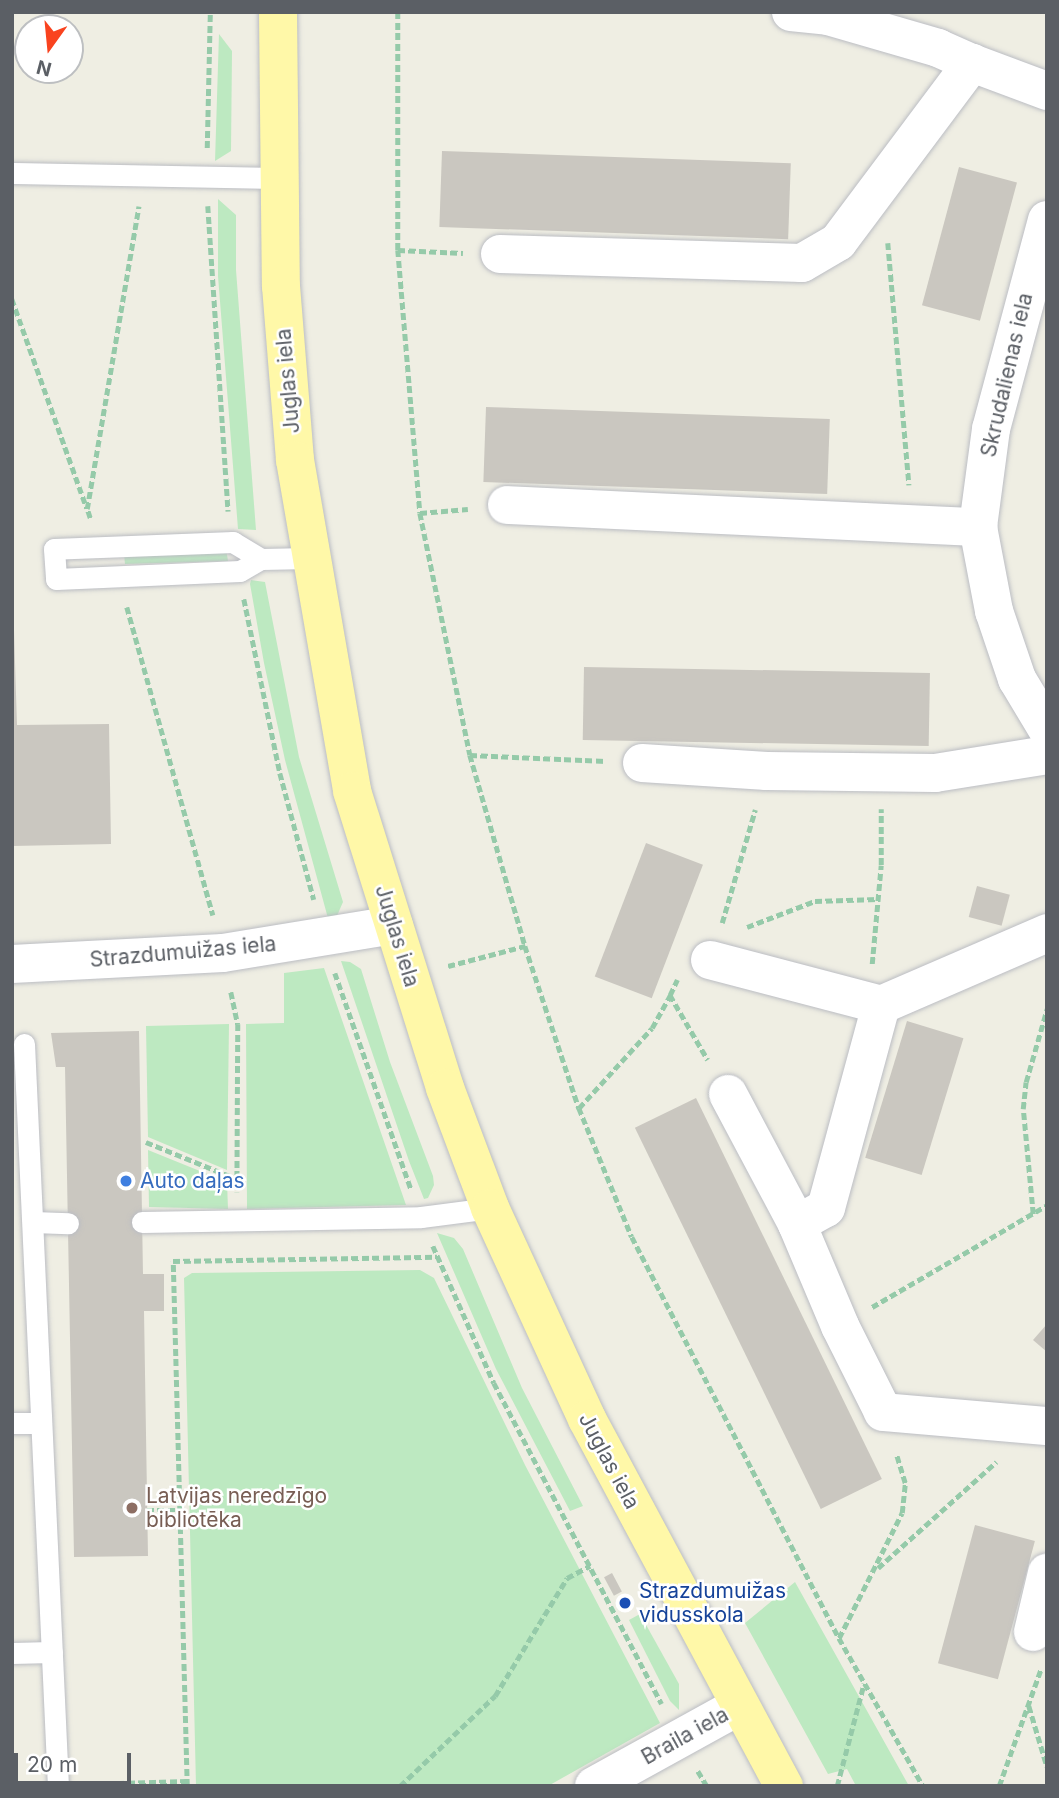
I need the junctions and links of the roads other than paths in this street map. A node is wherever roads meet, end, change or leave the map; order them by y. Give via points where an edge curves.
1 (278, 12) edge
2 (791, 12) edge
3 (972, 63) junction
4 (1047, 91) edge
5 (12, 173) edge
6 (279, 178) junction
7 (1047, 220) edge
8 (500, 254) road end
9 (508, 505) road end
10 (978, 527) junction
11 (310, 558) junction
12 (261, 559) junction
13 (1047, 729) edge
14 (1047, 755) edge
15 (642, 763) road end
16 (394, 925) junction
17 (1047, 933) edge
18 (713, 950) road end
19 (12, 964) edge
20 (875, 1004) junction
21 (24, 1044) dead end
22 (728, 1094) road end
23 (21, 1178) edge
24 (490, 1208) junction
25 (33, 1222) junction
26 (142, 1222) dead end
27 (68, 1223) dead end
28 (797, 1224) junction
29 (12, 1423) edge
30 (41, 1423) junction
31 (1041, 1426) edge
32 (1047, 1573) edge
33 (1040, 1634) edge
34 (52, 1652) junction
35 (12, 1653) edge
36 (739, 1706) junction
37 (64, 1785) edge
38 (594, 1786) edge
39 (784, 1786) edge

1 - 6 main road, Juglas iela
2 - 3 street via 828,16 938,48
3 - 4 street
3 - 8 street via 838,242 802,263
5 - 6 lane
6 - 11 main road, Juglas iela via 281,286 292,432
7 - 10 street, Skrudalienas iela via 991,429
9 - 10 street
10 - 13 street, Skrudalienas iela via 994,611 1017,679
11 - 12 lane
11 - 16 main road, Juglas iela via 352,791
12 - 12 lane via 240,571 56,579 54,549 233,542
14 - 15 street via 935,774 767,772
16 - 19 street, Strazdumuižas iela via 223,953
16 - 24 main road, Juglas iela via 444,1088
17 - 20 street
18 - 20 street
20 - 28 street via 826,1208
21 - 23 lane
22 - 28 street
23 - 25 lane
24 - 26 lane via 421,1217
24 - 36 main road, Juglas iela via 587,1419
25 - 27 lane
25 - 30 lane
28 - 31 street via 883,1412
29 - 30 lane
30 - 34 lane
32 - 33 street
34 - 35 lane
34 - 37 lane
36 - 38 street, Braila iela
36 - 39 main road, Juglas iela

